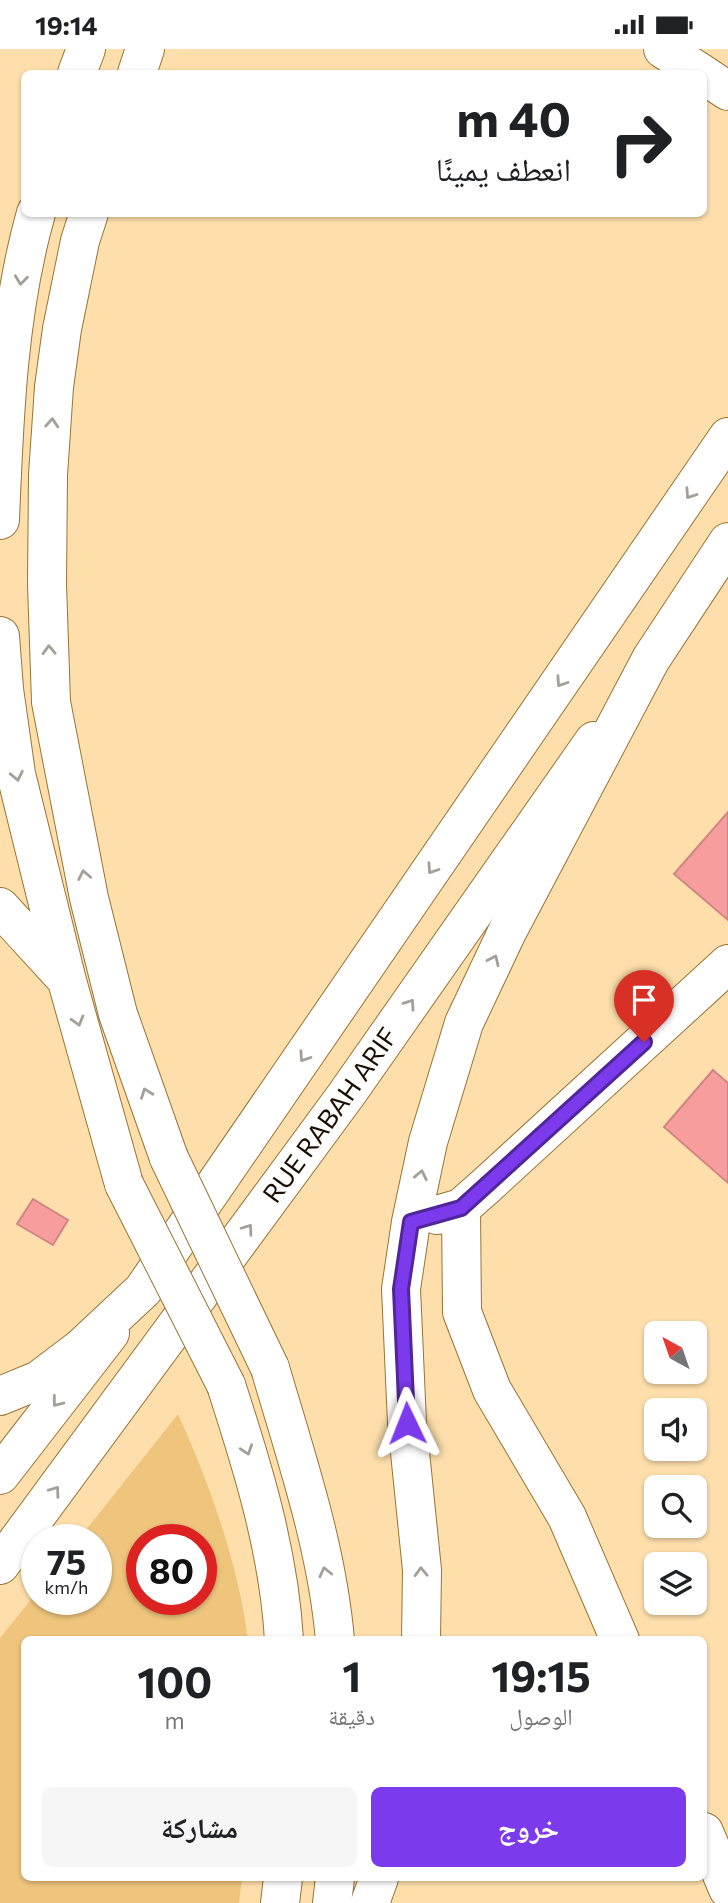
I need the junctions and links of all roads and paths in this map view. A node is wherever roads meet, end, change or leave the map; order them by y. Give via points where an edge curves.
1 (86, 49) edge
2 (145, 49) edge
3 (663, 49) edge
4 (78, 70) edge
5 (137, 70) edge
6 (696, 70) edge
7 (707, 77) edge
8 (728, 91) edge
9 (35, 217) edge
10 (88, 217) edge
11 (728, 437) edge
12 (0, 520) edge
13 (728, 542) edge
14 (0, 636) edge
15 (651, 659) junction
16 (0, 907) edge
17 (728, 964) edge
18 (67, 981) junction
19 (461, 1208) junction
20 (411, 1222) junction
21 (143, 1290) junction
22 (0, 1396) edge
23 (0, 1475) edge
24 (0, 1565) edge
25 (284, 1636) edge
26 (335, 1636) edge
27 (421, 1636) edge
28 (618, 1636) edge
29 (707, 1839) edge
30 (283, 1881) edge
31 (335, 1881) edge
32 (378, 1881) edge
33 (728, 1889) edge
34 (280, 1903) edge
35 (332, 1903) edge
36 (370, 1903) edge

1 - 4 main road
2 - 5 main road
3 - 6 main road
7 - 8 main road
9 -> 12 main road via 24,254 5,403
26 -> 10 main road, bridge via 309,1502 270,1368 169,1158 118,1014 89,898 51,702 47,584 53,400 62,329
11 -> 21 main road
13 - 15 main road
14 -> 18 main road via 16,774
20 -> 15 main road via 428,1142 464,1023
24 -> 15 main road, RUE RABAH ARIF via 346,1095
16 - 18 main road
17 - 19 main road
18 -> 25 main road, bridge via 124,1184 226,1385 253,1466
19 - 20 main road
19 - 28 main road via 462,1312 492,1390 567,1517
27 -> 20 main road via 422,1570 407,1423 401,1289
21 - 22 main road via 39,1380
21 -> 23 main road
29 - 33 main road
30 - 34 main road
31 - 35 main road
32 - 36 main road

